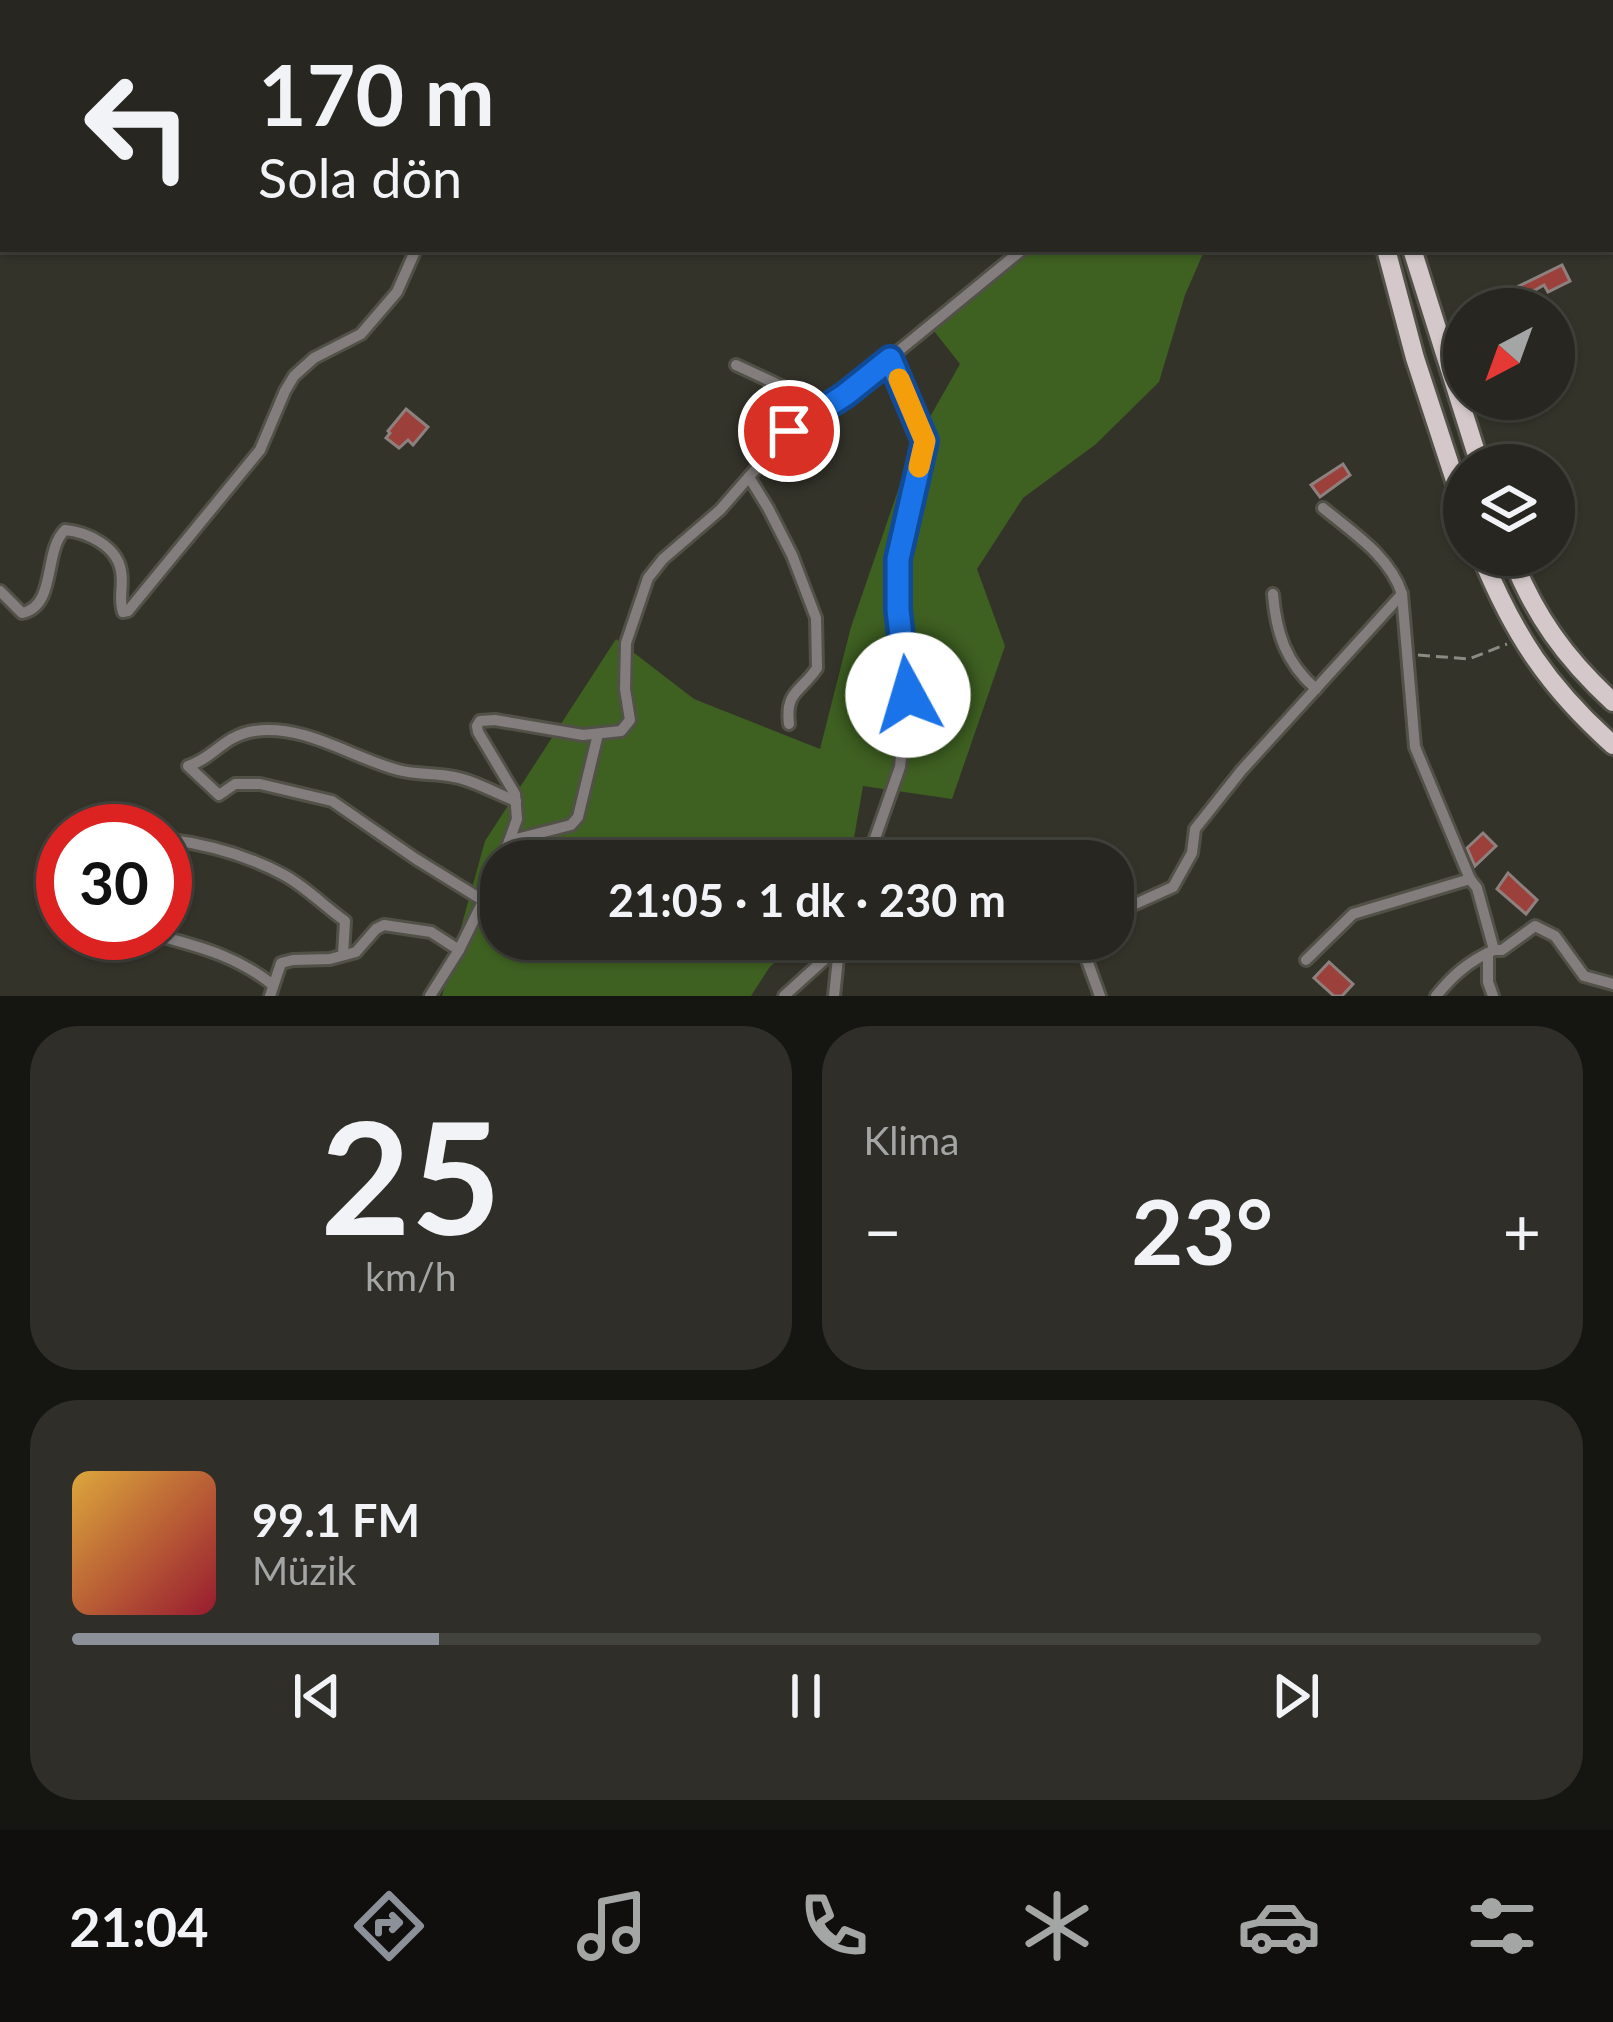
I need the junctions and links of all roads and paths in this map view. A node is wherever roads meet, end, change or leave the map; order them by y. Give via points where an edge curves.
1 (415, 252) edge
2 (1019, 252) edge
3 (1387, 252) edge
4 (1413, 252) edge
5 (890, 359) junction
6 (736, 365) dead end
7 (826, 407) junction
8 (1443, 444) edge
9 (1473, 444) edge
10 (749, 477) junction
11 (1323, 508) dead end
12 (1491, 576) edge
13 (1519, 576) edge
14 (0, 591) edge
15 (1273, 593) dead end
16 (1402, 594) junction
17 (1519, 637) junction
18 (1406, 653) junction
19 (1316, 688) junction
20 (1613, 702) edge
21 (789, 724) dead end
22 (598, 734) junction
23 (1613, 745) edge
24 (516, 801) junction
25 (509, 840) edge
26 (513, 840) edge
27 (874, 840) edge
28 (192, 842) edge
29 (1470, 879) junction
30 (480, 899) edge
31 (1134, 905) edge
32 (480, 909) edge
33 (192, 945) edge
34 (458, 950) junction
35 (1491, 952) junction
36 (343, 956) junction
37 (821, 960) edge
38 (838, 960) edge
39 (1087, 960) edge
40 (1306, 961) dead end
41 (1613, 984) edge
42 (272, 991) edge
43 (430, 996) edge
44 (784, 996) edge
45 (833, 996) edge
46 (1100, 996) edge
47 (1436, 996) edge
48 (1492, 996) edge

1 - 14 street via 397,292 361,334 294,376 260,450 128,611 119,604 115,555 73,530 58,536 35,609 22,613
2 - 5 street
3 - 8 main road
4 - 9 main road
5 - 7 street
5 - 27 street via 925,441 898,559 908,695 900,767
6 - 7 street
7 - 10 street via 789,431
10 - 21 street via 816,618 817,668 790,698
10 - 22 street via 649,578 626,644 630,720 621,731
11 - 16 street via 1373,549
12 - 17 main road
13 - 20 main road via 1559,646
15 - 19 street via 1289,660
16 - 18 street
16 - 19 street
17 - 18 path via 1469,659
17 - 23 main road via 1548,680
18 - 29 street via 1415,747
19 - 31 street via 1195,829 1174,887
22 - 24 street via 480,722
22 - 26 street via 572,825
24 - 25 street
24 - 30 street via 280,731 227,740 188,766 219,795 235,784 260,784 332,801
28 - 36 street via 286,875 345,921
29 - 35 street
29 - 40 street via 1353,914
32 - 34 street
33 - 42 street via 254,970
34 - 36 street via 431,932 384,925
34 - 43 street
35 - 41 street via 1535,926 1555,936 1583,976
35 - 47 street via 1455,973
35 - 48 street
36 - 42 street via 281,963
37 - 44 street
38 - 45 street
39 - 46 street

